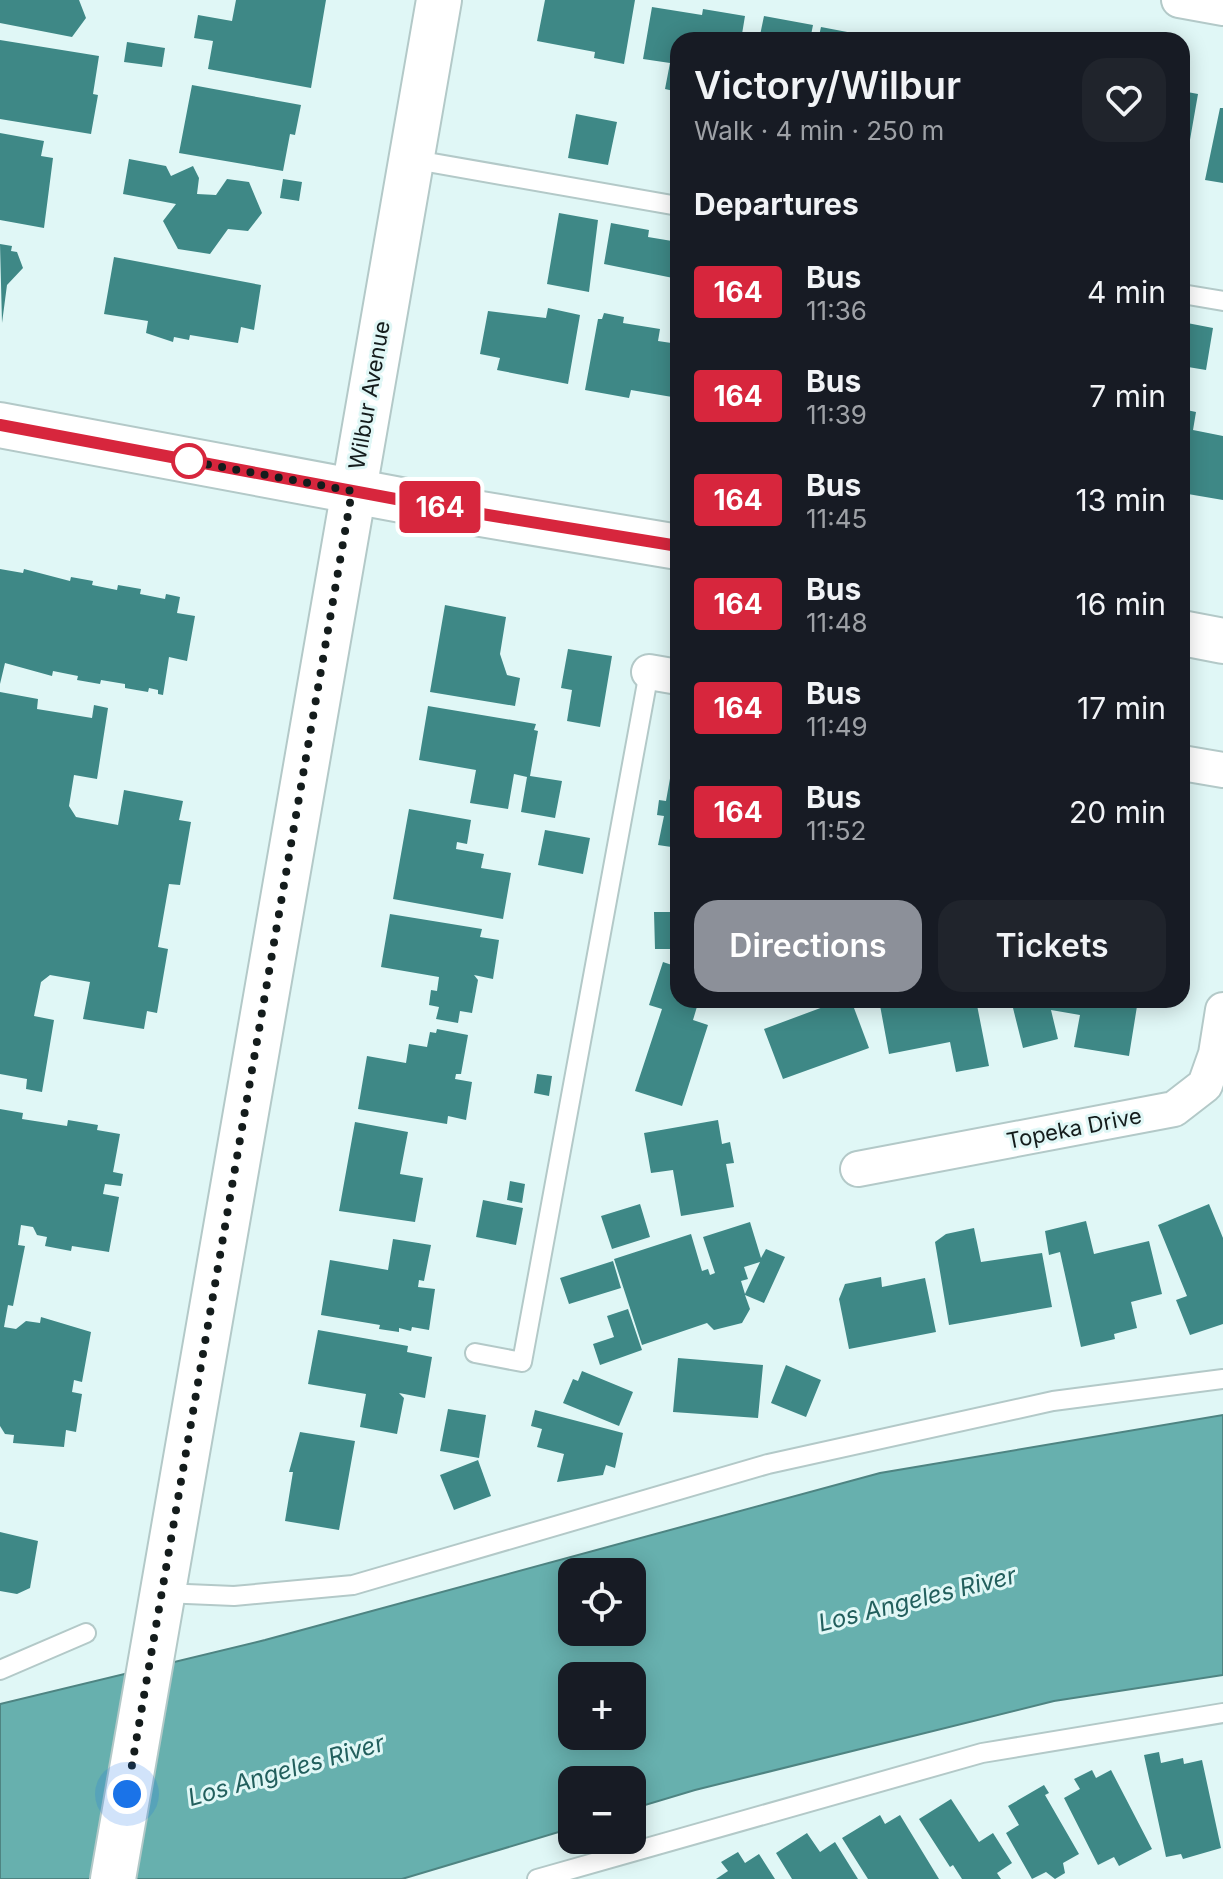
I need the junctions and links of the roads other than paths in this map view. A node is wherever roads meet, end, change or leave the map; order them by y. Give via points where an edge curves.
1 (439, 0) edge
2 (1179, 0) edge
3 (1223, 8) edge
4 (410, 159) junction
5 (670, 205) edge
6 (1190, 295) edge
7 (1223, 301) edge
8 (0, 425) edge
9 (352, 491) junction
10 (670, 546) edge
11 (1190, 635) edge
12 (1223, 641) edge
13 (664, 675) edge
14 (1190, 764) edge
15 (1223, 770) edge
16 (1223, 1010) edge
17 (858, 1169) dead end
18 (475, 1353) dead end
19 (1223, 1379) edge
20 (159, 1609) junction
21 (86, 1633) dead end
22 (0, 1670) edge
23 (1223, 1713) edge
24 (113, 1879) edge
25 (537, 1879) edge

1 - 4 main road, Wilbur Avenue
2 - 3 street
4 - 5 lane
4 - 9 main road, Wilbur Avenue
6 - 7 lane
8 - 9 main road
9 - 10 main road
9 - 20 main road, Wilbur Avenue
11 - 12 main road
13 - 18 lane via 522,1362
14 - 15 street
16 - 17 street, Topeka Drive via 1205,1085 1174,1109
19 - 20 lane via 1053,1401 768,1464 353,1585
20 - 24 main road, Wilbur Avenue
21 - 22 lane
23 - 25 lane via 982,1753

